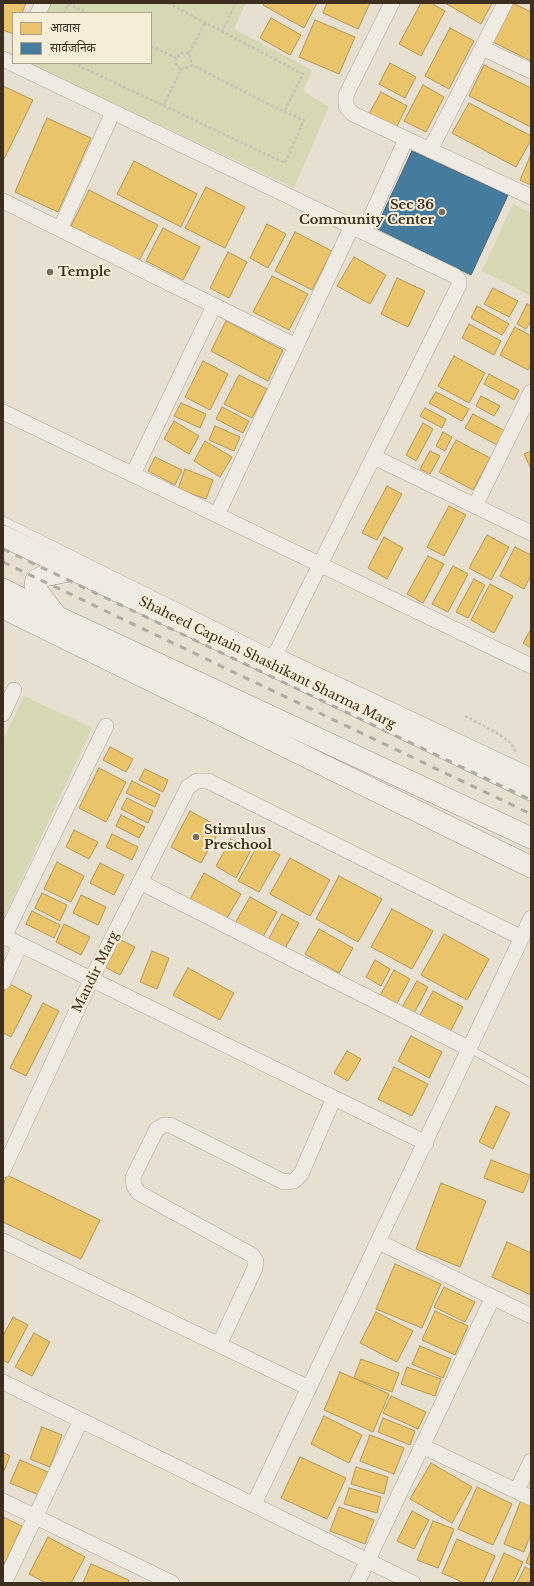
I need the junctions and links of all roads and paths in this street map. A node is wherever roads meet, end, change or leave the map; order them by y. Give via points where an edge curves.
1 (43, 3) edge
2 (168, 3) edge
3 (236, 3) edge
4 (392, 3) edge
5 (505, 3) edge
6 (68, 4) edge
7 (38, 12) edge
8 (85, 12) edge
9 (205, 23) junction
10 (222, 32) junction
11 (152, 46) edge
12 (482, 48) junction
13 (189, 53) junction
14 (176, 58) junction
15 (14, 64) edge
16 (75, 64) edge
17 (192, 65) junction
18 (180, 70) junction
19 (531, 70) edge
20 (163, 106) junction
21 (113, 112) junction
22 (284, 112) junction
23 (406, 139) junction
24 (430, 150) junction
25 (531, 197) edge
26 (3, 201) edge
27 (60, 229) junction
28 (358, 229) junction
29 (214, 306) junction
30 (296, 346) junction
31 (531, 392) edge
32 (3, 412) edge
33 (374, 458) junction
34 (133, 474) junction
35 (475, 506) junction
36 (217, 515) junction
37 (3, 520) edge
38 (531, 533) edge
39 (3, 536) edge
40 (320, 565) junction
41 (74, 570) junction
42 (3, 589) edge
43 (3, 608) edge
44 (56, 616) junction
45 (272, 660) junction
46 (531, 666) edge
47 (14, 690) dead end
48 (3, 714) edge
49 (465, 716) dead end
50 (106, 726) dead end
51 (511, 743) dead end
52 (531, 776) edge
53 (531, 790) edge
54 (531, 838) edge
55 (531, 867) edge
56 (140, 882) junction
57 (531, 918) edge
58 (3, 936) edge
59 (522, 938) junction
60 (20, 945) junction
61 (91, 980) junction
62 (3, 982) edge
63 (470, 1049) junction
64 (531, 1083) edge
65 (334, 1098) junction
66 (426, 1142) junction
67 (3, 1170) edge
68 (3, 1241) edge
69 (379, 1242) junction
70 (493, 1297) junction
71 (531, 1316) edge
72 (219, 1345) junction
73 (3, 1382) edge
74 (310, 1388) junction
75 (81, 1420) junction
76 (422, 1446) junction
77 (531, 1461) edge
78 (517, 1490) junction
79 (531, 1498) edge
80 (3, 1501) edge
81 (254, 1504) junction
82 (36, 1516) junction
83 (368, 1560) junction
84 (4, 1583) edge
85 (172, 1583) edge
86 (357, 1583) edge
87 (413, 1583) edge

1 - 7 street
2 - 9 path
3 - 10 path
4 - 23 street via 346,95 346,106 354,114
5 - 12 street
6 - 8 path
9 - 10 path
9 - 13 path
10 - 22 path via 302,74
11 - 14 path
12 - 19 street
12 - 24 street
13 - 14 path via 181,52
13 - 17 path
14 - 18 path via 175,63
15 - 21 street
16 - 20 path
17 - 18 path
17 - 22 path
18 - 20 path
20 - 22 path via 285,163 304,120
21 - 27 street
21 - 28 street
23 - 24 street
23 - 28 street
24 - 25 street
26 - 27 street
27 - 29 street
28 - 30 street
28 - 33 street via 459,280 459,285
29 - 30 street
29 - 34 street
30 - 36 street
31 - 35 street
32 - 34 street
33 - 35 street
33 - 40 street
34 - 36 street
35 - 38 street
36 - 40 street
37 - 45 lane
39 - 41 main road, Shaheed Captain Shashikant Sharma Marg
40 - 45 street
40 - 46 street
41 - 44 main road via 36,580 38,592
41 - 45 main road, Shaheed Captain Shashikant Sharma Marg
42 - 44 main road
43 - 55 main road
44 - 54 main road
45 - 52 street
45 - 53 main road, Shaheed Captain Shashikant Sharma Marg
47 - 48 street
49 - 51 path
50 - 58 street
56 - 59 street, Mandir Marg via 188,787 197,781 208,781
56 - 61 street, Mandir Marg
56 - 63 street
57 - 59 street
58 - 60 street
59 - 63 street
60 - 61 street
60 - 62 street
61 - 65 street
61 - 67 street, Mandir Marg
63 - 64 lane
63 - 66 street
65 - 66 street
65 - 72 street via 302,1174 294,1181 284,1182 170,1125 157,1129 133,1177 134,1186 139,1193 252,1255 256,1261
66 - 69 street
68 - 72 street
69 - 70 street
69 - 74 street
70 - 71 street
70 - 76 street
72 - 74 street
73 - 75 street
74 - 81 street
75 - 81 street
75 - 82 street
76 - 78 street
76 - 83 street
77 - 78 street
78 - 79 street
80 - 82 street
81 - 83 street
82 - 84 street
82 - 85 street
83 - 86 street
83 - 87 street

